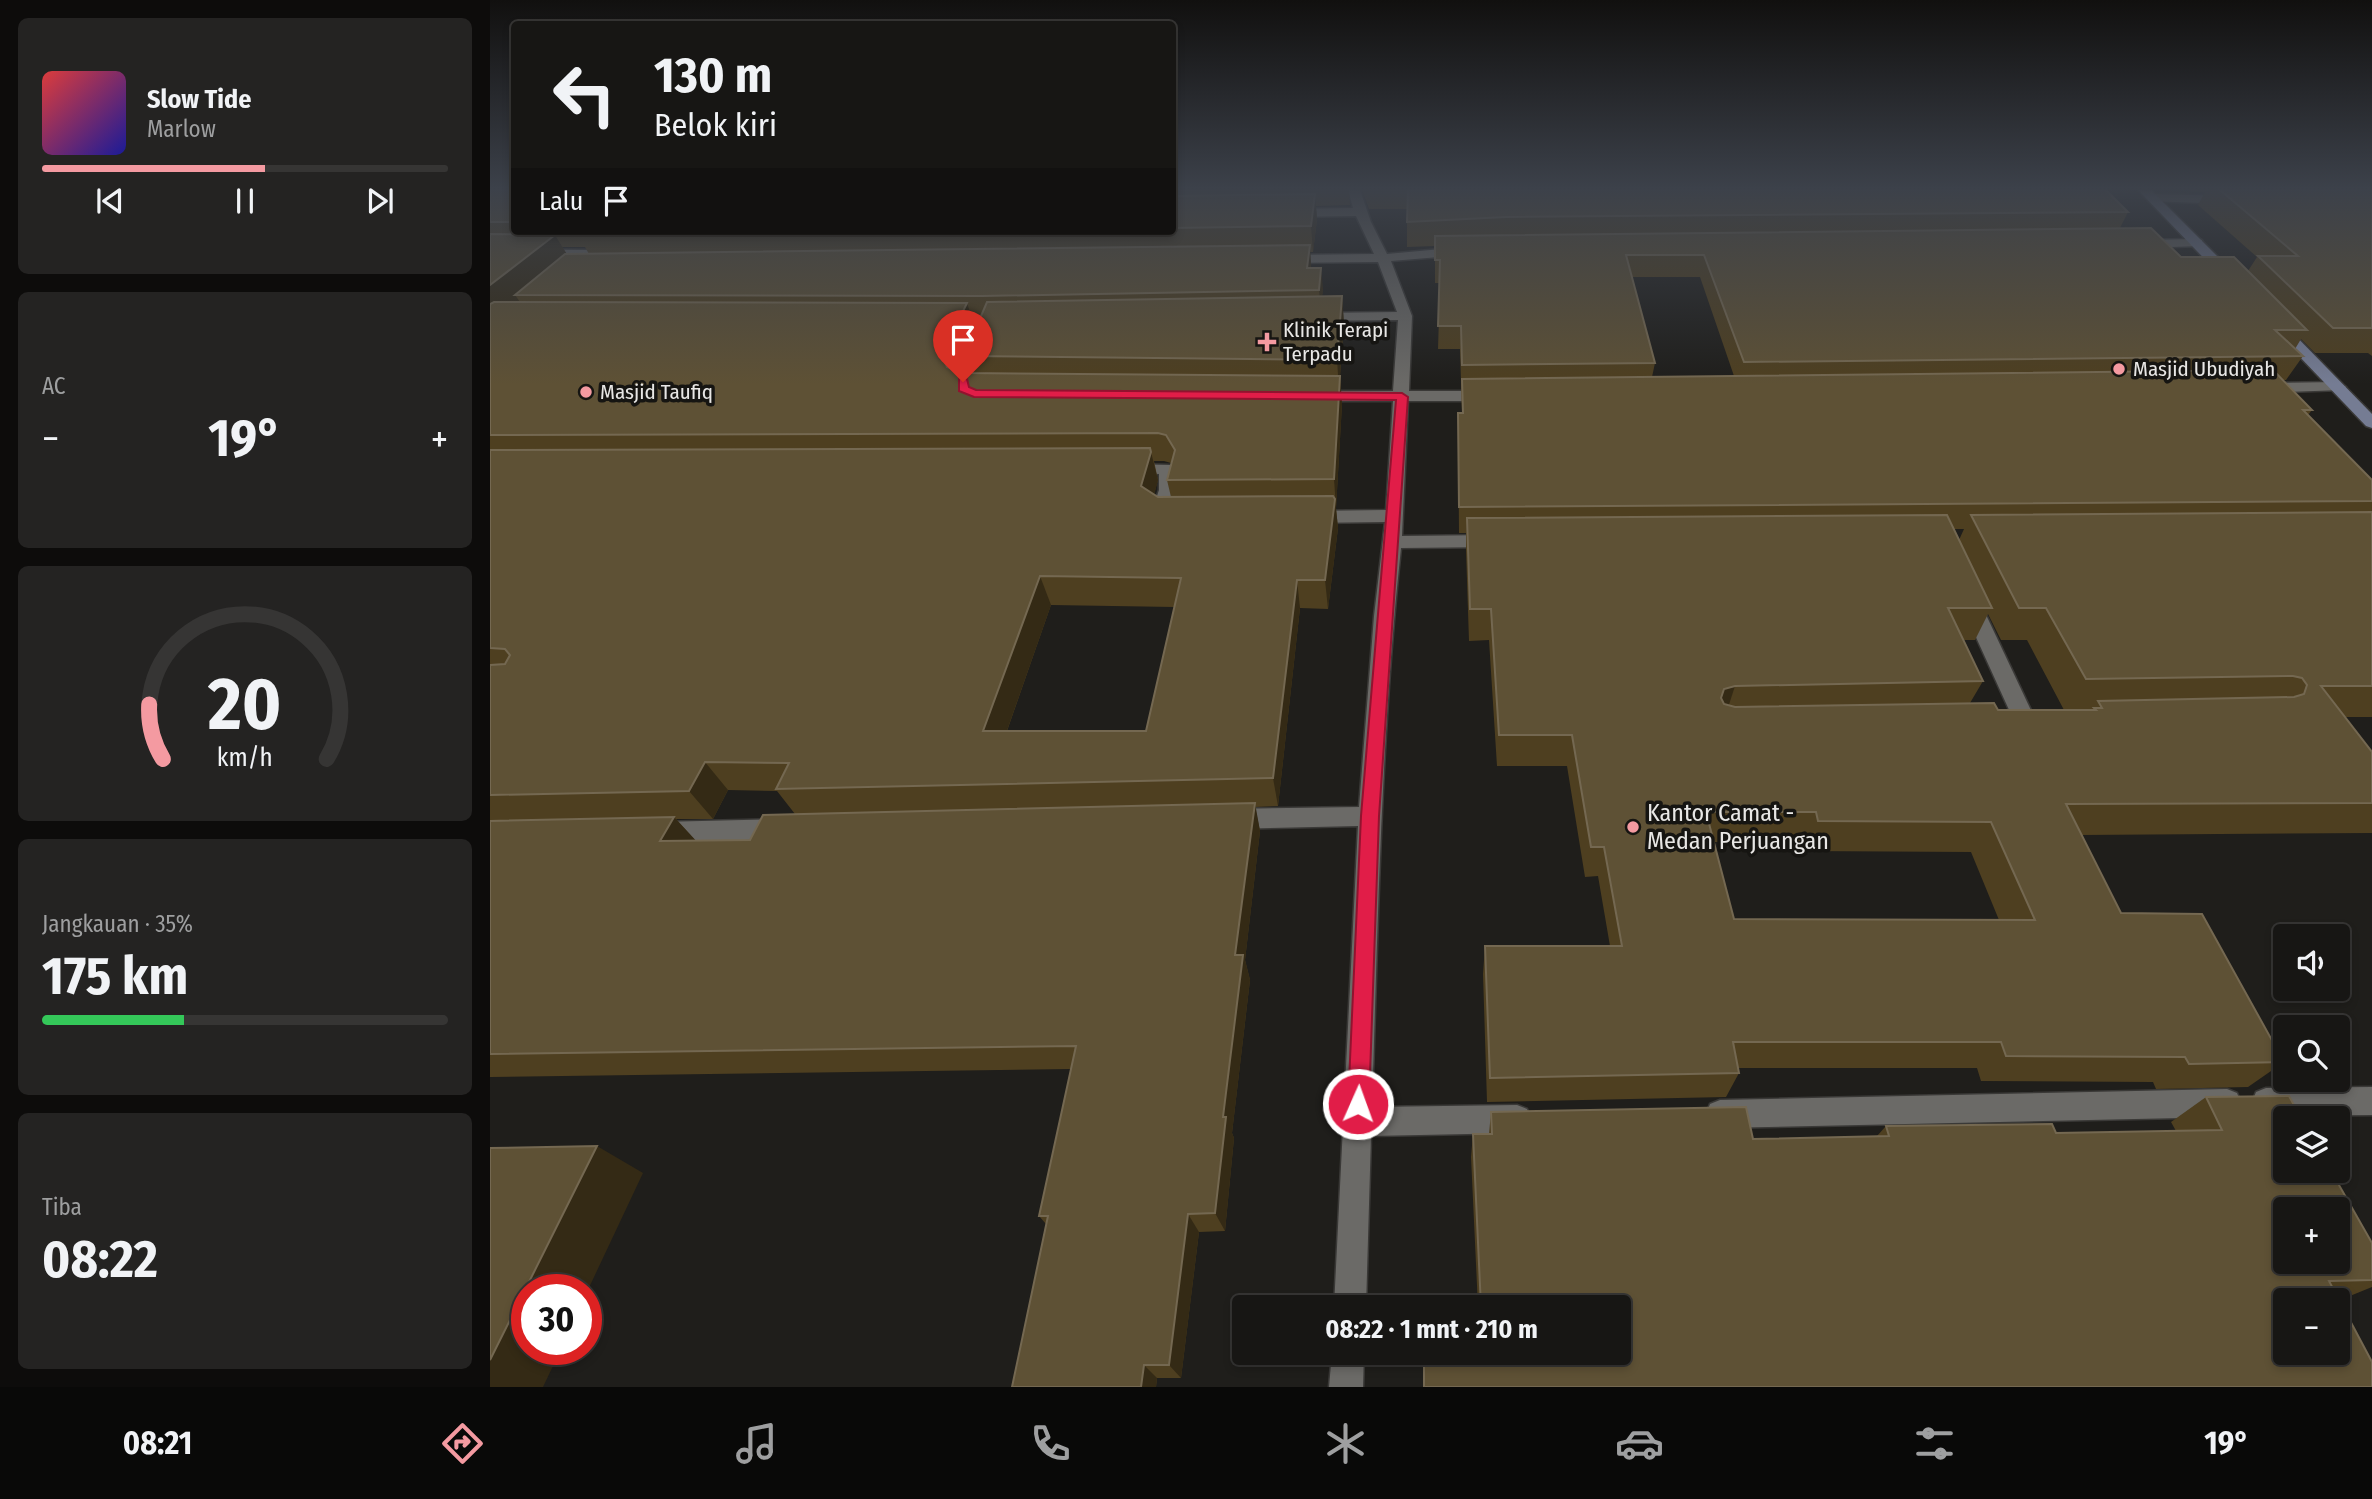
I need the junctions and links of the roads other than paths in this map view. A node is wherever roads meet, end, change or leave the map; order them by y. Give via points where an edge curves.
1 (589, 255) edge
2 (1380, 255) edge
3 (1408, 255) edge
4 (2208, 255) edge
5 (1382, 258) junction
6 (1270, 259) edge
7 (602, 268) edge
8 (2244, 291) edge
9 (1405, 316) junction
10 (1308, 318) edge
11 (2272, 320) edge
12 (2338, 387) junction
13 (2240, 388) edge
14 (1306, 396) edge
15 (1500, 396) edge
16 (1402, 397) junction
17 (2372, 423) edge
18 (1117, 469) edge
19 (1394, 516) junction
20 (1287, 517) edge
21 (1181, 519) edge
22 (1516, 541) edge
23 (1393, 542) junction
24 (1964, 589) edge
25 (2026, 723) junction
26 (2053, 723) edge
27 (1999, 724) edge
28 (1370, 816) junction
29 (1207, 820) edge
30 (810, 829) edge
31 (643, 832) edge
32 (2372, 1101) edge
33 (1689, 1115) edge
34 (1537, 1118) edge
35 (1358, 1122) junction
36 (1351, 1295) edge
37 (1347, 1365) edge
38 (1346, 1387) edge

1 - 7 street via 574,268
2 - 5 street
3 - 5 street
4 - 8 street
5 - 6 street
5 - 9 street
9 - 10 street
9 - 16 street
11 - 12 street
12 - 13 street
12 - 17 street
14 - 16 street
15 - 16 street
16 - 19 street
18 - 21 street via 1164,469 1170,480 1160,514
19 - 20 street
19 - 23 street
22 - 23 street
23 - 28 street
24 - 25 street
25 - 26 street
25 - 27 street
28 - 29 street
28 - 35 street
30 - 31 street
32 - 33 street
34 - 35 street
35 - 36 street
37 - 38 street

